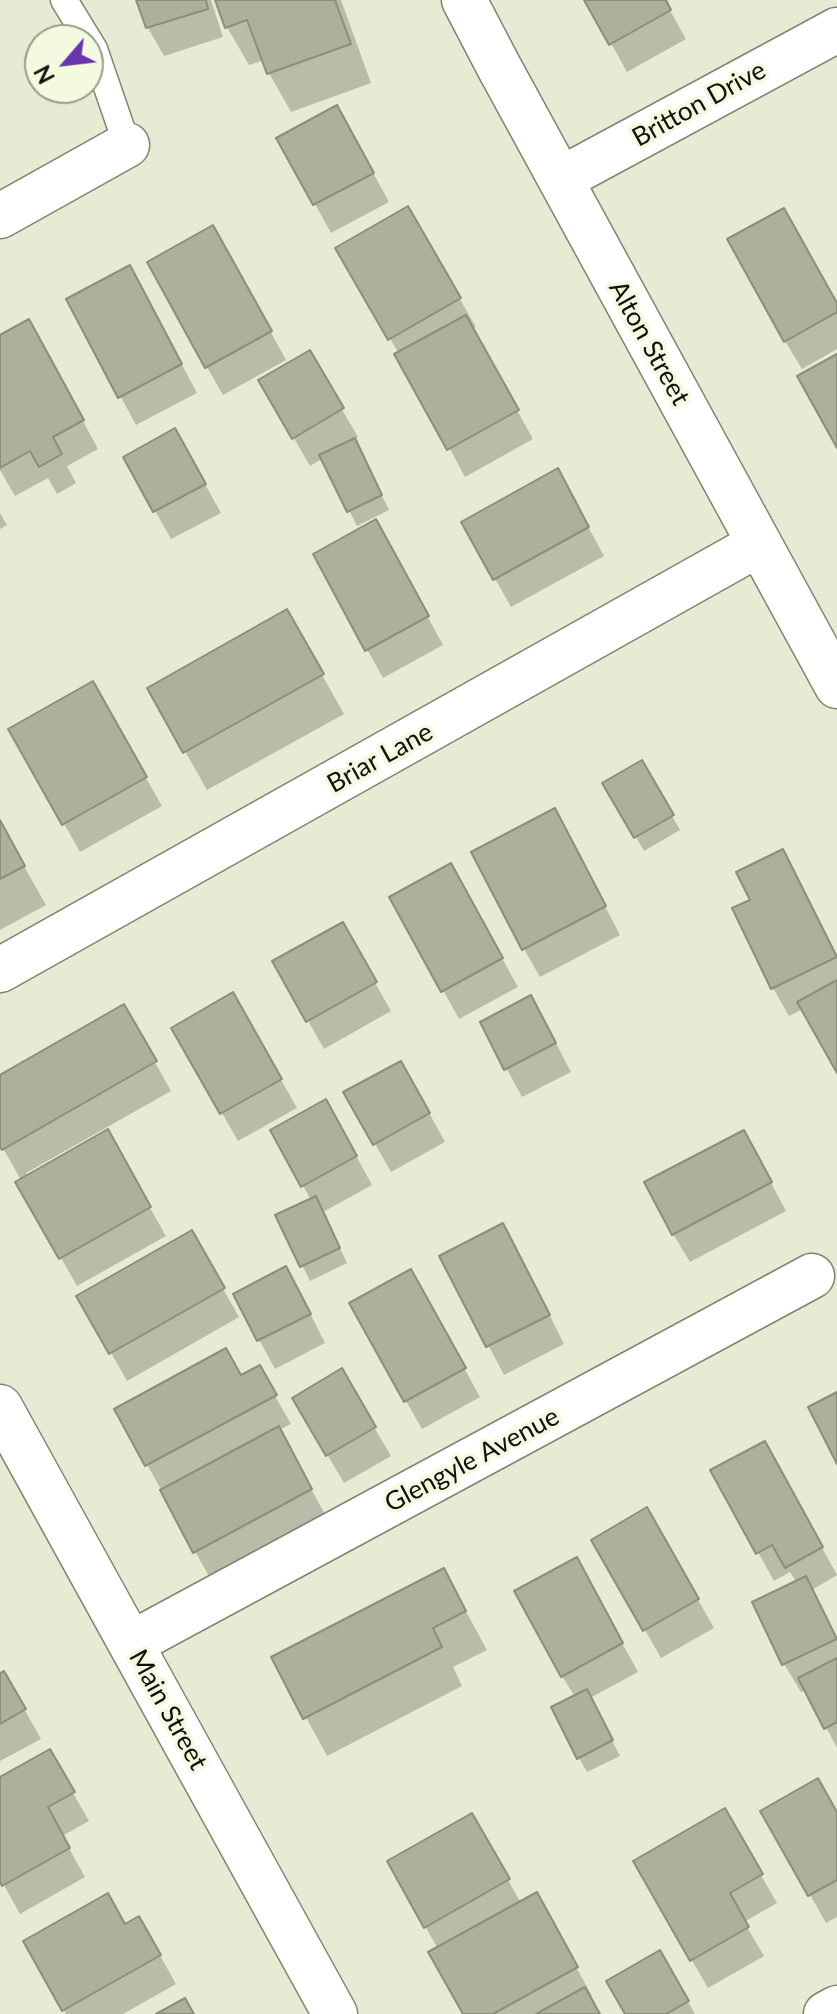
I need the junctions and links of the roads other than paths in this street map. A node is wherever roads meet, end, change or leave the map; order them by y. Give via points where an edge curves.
1 (64, 0) edge
2 (464, 0) edge
3 (837, 30) edge
4 (127, 145) joint
5 (561, 179) junction
6 (0, 216) edge
7 (759, 544) junction
8 (837, 686) edge
9 (0, 970) edge
10 (812, 1276) dead end
11 (0, 1407) edge
12 (132, 1643) junction
13 (837, 2008) edge
14 (335, 2014) edge
15 (826, 2014) edge

1 - 4 lane via 94,49
2 - 5 street, Alton Street
3 - 5 street, Britton Drive
4 - 6 street
5 - 7 street, Alton Street
7 - 8 street, Alton Street
7 - 9 street, Briar Lane
10 - 12 street, Glengyle Avenue
11 - 12 street, Main Street
12 - 14 street, Main Street
13 - 15 street

